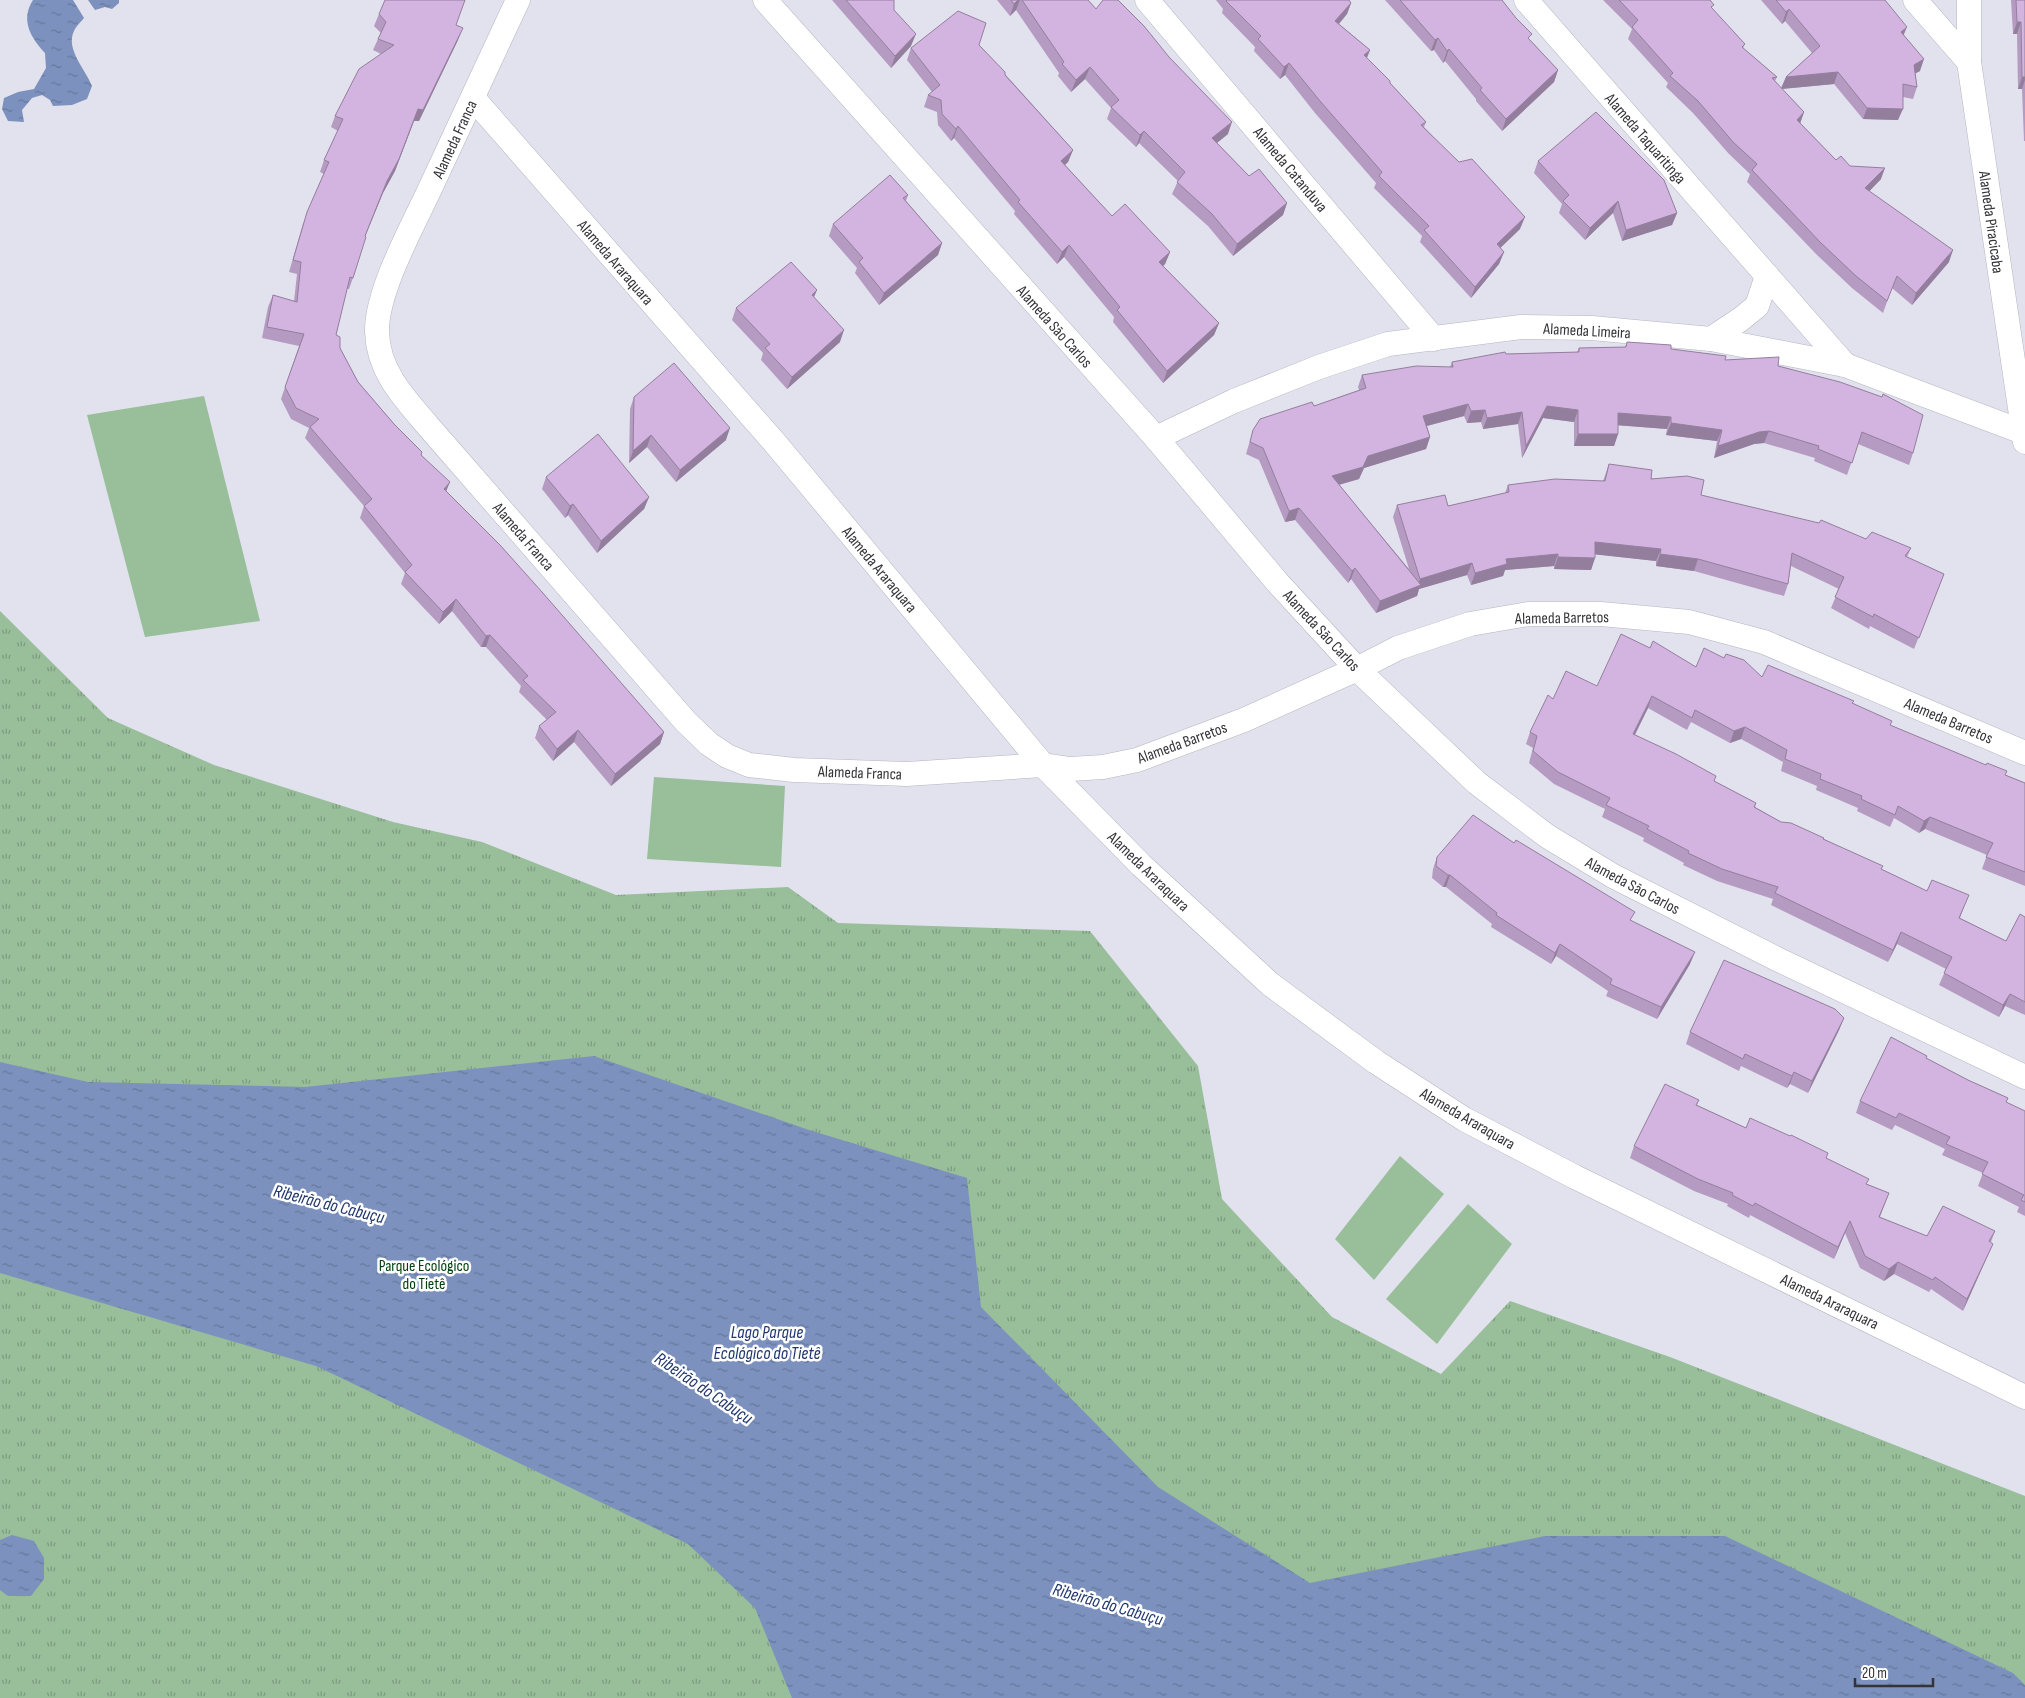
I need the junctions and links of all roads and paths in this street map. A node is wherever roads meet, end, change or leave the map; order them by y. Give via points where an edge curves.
1 (518, 0) edge
2 (765, 0) edge
3 (1147, 0) edge
4 (1526, 0) edge
5 (1915, 0) edge
6 (1969, 0) edge
7 (1969, 62) junction
8 (473, 98) junction
9 (1767, 276) junction
10 (1711, 338) junction
11 (1434, 339) junction
12 (1845, 365) junction
13 (2024, 437) edge
14 (1156, 438) junction
15 (1357, 669) junction
16 (2025, 753) edge
17 (1043, 765) junction
18 (2025, 1078) edge
19 (2025, 1397) edge

1 - 8 street, Alameda Franca
2 - 14 street, Alameda São Carlos
3 - 11 street, Alameda Catanduva
4 - 9 street, Alameda Taquaritinga
5 - 7 street
6 - 7 street, Alameda Piracicaba
7 - 13 street, Alameda Piracicaba
8 - 17 street, Alameda Araraquara via 775,443
8 - 17 street, Alameda Franca via 383,295 377,331 381,359 393,385 428,426 686,722 726,756 749,764 794,770 907,774
9 - 10 street via 1757,306
9 - 12 street, Alameda Taquaritinga
10 - 11 street, Alameda Limeira via 1592,328 1521,327
10 - 12 street, Alameda Limeira
11 - 14 street, Alameda Limeira via 1388,344 1319,367 1234,401
12 - 13 street, Alameda Limeira
14 - 15 street, Alameda São Carlos via 1278,583
15 - 16 street, Alameda Barretos via 1398,648 1470,624 1528,614 1601,614 1689,622 1764,642
15 - 17 street, Alameda Barretos via 1244,720 1137,760 1070,769
15 - 18 street, Alameda São Carlos via 1477,783 1547,836 1612,876
17 - 19 street, Alameda Araraquara via 1141,865 1270,984 1376,1062 1456,1114 1575,1177

